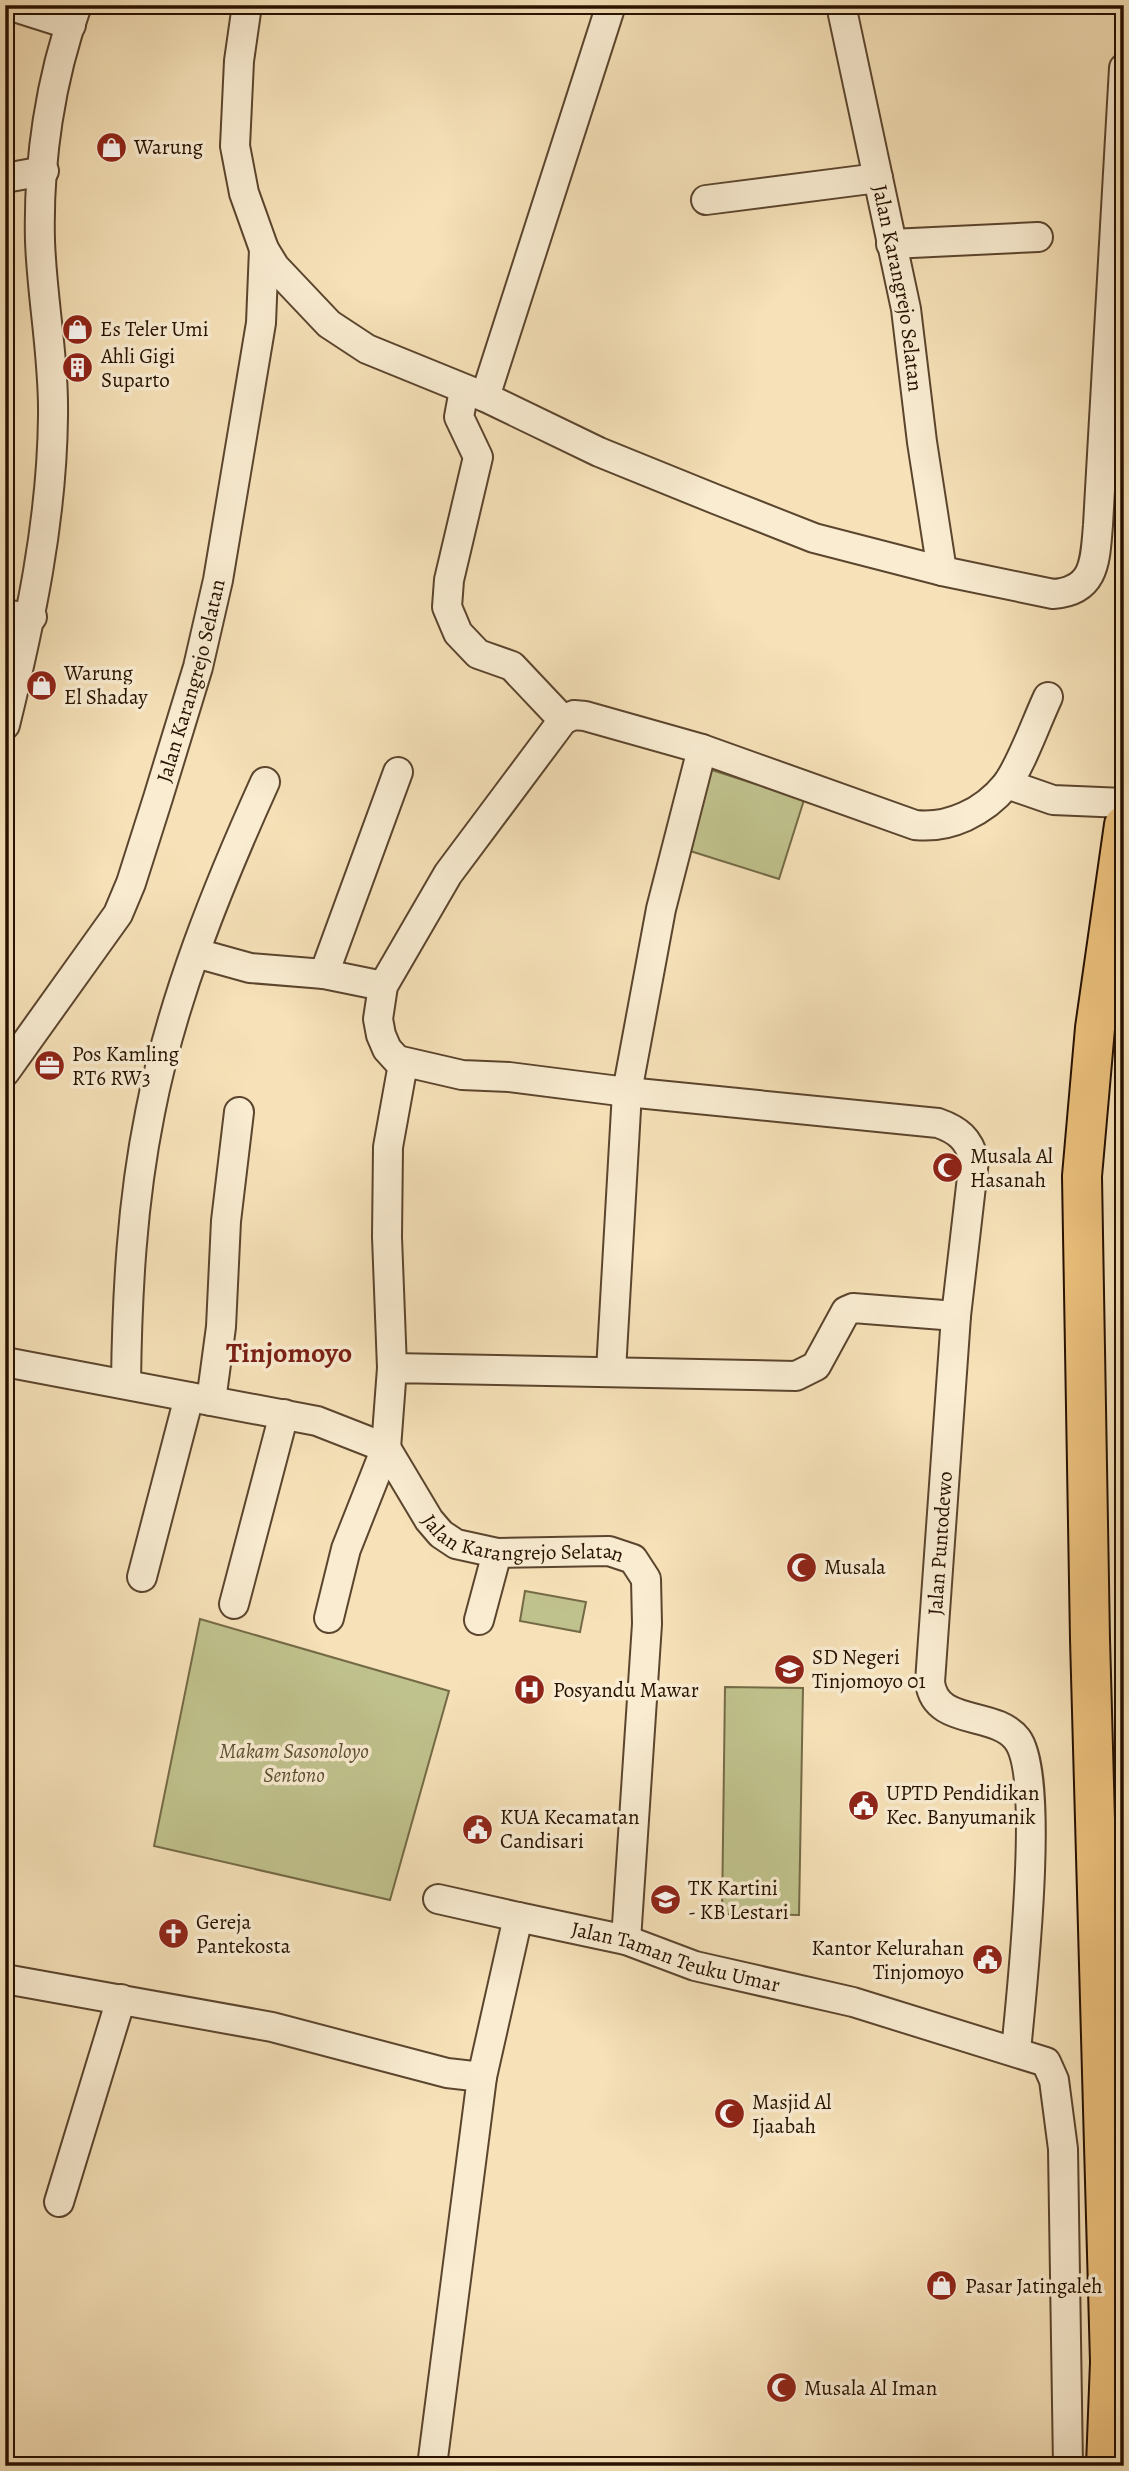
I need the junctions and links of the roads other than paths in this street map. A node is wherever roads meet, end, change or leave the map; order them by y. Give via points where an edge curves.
1 (8, 5) edge
2 (247, 5) edge
3 (611, 5) edge
4 (841, 5) edge
5 (74, 11) edge
6 (1124, 68) edge
7 (44, 170) junction
8 (5, 178) edge
9 (878, 178) junction
10 (706, 200) dead end
11 (1038, 237) dead end
12 (891, 244) junction
13 (264, 250) junction
14 (475, 394) junction
15 (942, 571) junction
16 (19, 616) edge
17 (1048, 696) dead end
18 (563, 720) junction
19 (5, 725) edge
20 (702, 750) junction
21 (398, 772) dead end
22 (265, 782) dead end
23 (1007, 784) junction
24 (1124, 803) edge
25 (1124, 825) edge
26 (196, 953) junction
27 (324, 974) junction
28 (383, 986) junction
29 (402, 1064) junction
30 (5, 1072) edge
31 (627, 1092) junction
32 (239, 1112) dead end
33 (956, 1316) junction
34 (5, 1362) edge
35 (392, 1368) junction
36 (611, 1371) junction
37 (126, 1384) junction
38 (200, 1399) junction
39 (284, 1415) junction
40 (386, 1448) junction
41 (497, 1553) junction
42 (142, 1577) dead end
43 (234, 1604) dead end
44 (329, 1618) dead end
45 (479, 1620) dead end
46 (438, 1899) dead end
47 (518, 1917) junction
48 (626, 1940) junction
49 (5, 1979) edge
50 (121, 1999) junction
51 (1016, 2051) junction
52 (482, 2077) junction
53 (59, 2202) dead end
54 (432, 2466) edge
55 (1068, 2466) edge
56 (1106, 2466) edge

1 - 5 street
2 - 13 street, Jalan Karangrejo Selatan via 235,146 244,193
3 - 14 street
4 - 9 street, Jalan Karangrejo Selatan
5 - 7 street via 54,79
6 - 15 street, Jalan Karangrejo Selatan via 1096,556 1090,575 1068,593 1053,594
7 - 8 street
7 - 16 street via 40,240 53,412 50,482
9 - 10 street
9 - 12 street, Jalan Karangrejo Selatan
11 - 12 street
12 - 15 street, Jalan Karangrejo Selatan via 906,309
13 - 14 street, Jalan Karangrejo Selatan via 292,286 351,341
13 - 30 street, Jalan Karangrejo Selatan via 261,323 218,580 198,667 158,798 118,914
14 - 15 street, Jalan Karangrejo Selatan via 599,452 814,538
14 - 18 street via 459,417 478,457 446,597 451,621 478,654 512,666
16 - 19 street
17 - 23 street
18 - 20 street via 585,716
18 - 28 street via 460,856
20 - 23 street via 826,796 932,827 967,816
20 - 31 street via 662,909
21 - 27 street
22 - 26 street via 228,863
23 - 24 street via 1053,800
25 - 56 highway via 1095,1028 1082,1176 1110,2362
26 - 27 street via 250,968
26 - 37 street via 171,1024 150,1113 127,1284
27 - 28 street
28 - 29 street via 378,1019 381,1035
29 - 31 street, Jalan Puntodewo via 462,1075
29 - 35 street via 388,1147
31 - 33 street, Jalan Puntodewo via 937,1123 964,1136 974,1160
31 - 36 street
32 - 38 street via 225,1234 221,1327
33 - 36 street via 853,1308 846,1311 816,1366 796,1376
33 - 51 street, Jalan Puntodewo via 930,1682 940,1705 1009,1732 1024,1757 1031,1864
34 - 37 street
35 - 36 street
35 - 40 street
37 - 38 street
38 - 39 street
38 - 42 street
39 - 40 street via 317,1421
39 - 43 street
40 - 41 street, Jalan Karangrejo Selatan via 441,1534 456,1544
40 - 44 street via 346,1549
41 - 45 street
41 - 48 street, Jalan Karangrejo Selatan via 609,1551 633,1559 646,1579
46 - 47 street, Jalan Taman Teuku Umar
47 - 48 street, Jalan Taman Teuku Umar
47 - 52 street
48 - 51 street, Jalan Taman Teuku Umar via 695,1966 853,2002
49 - 50 street
50 - 52 street via 272,2027 447,2073
50 - 53 street
51 - 55 street, Jalan Taman Teuku Umar via 1049,2068 1063,2149
52 - 54 street

